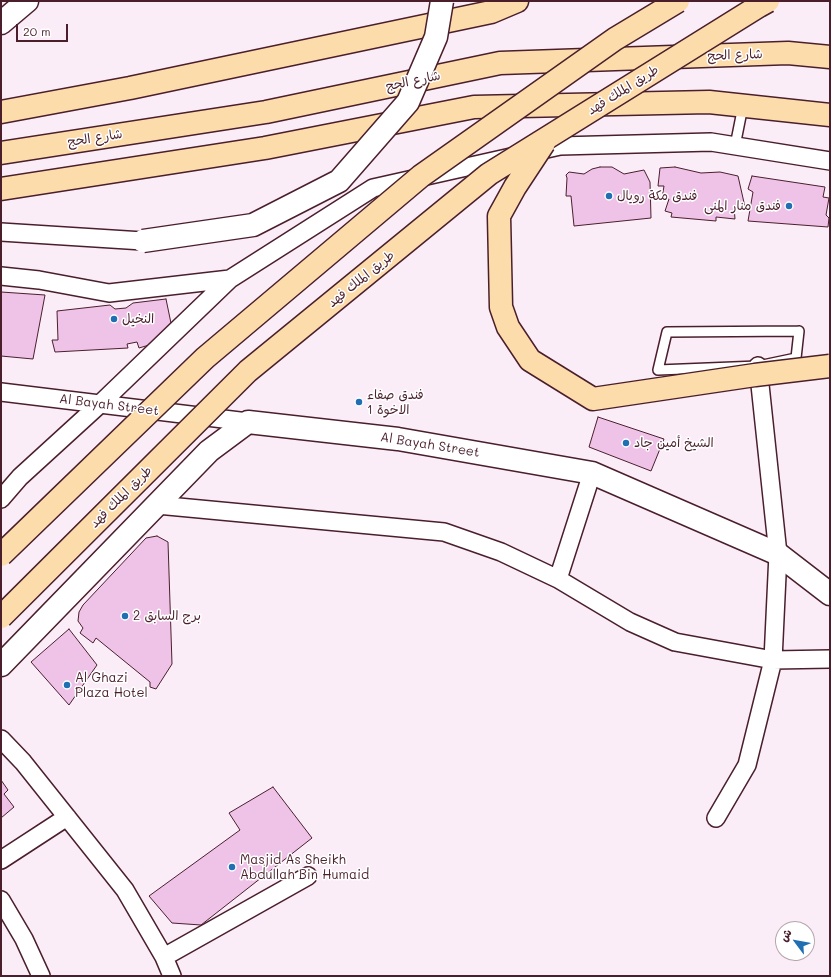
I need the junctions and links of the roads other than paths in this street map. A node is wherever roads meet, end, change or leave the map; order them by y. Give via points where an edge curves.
1 (27, 1) edge
2 (442, 1) edge
3 (517, 1) edge
4 (678, 1) edge
5 (768, 1) edge
6 (1, 23) edge
7 (830, 57) edge
8 (743, 105) junction
9 (1, 112) edge
10 (830, 115) edge
11 (548, 137) junction
12 (56, 144) junction
13 (1, 145) edge
14 (735, 146) junction
15 (1, 153) edge
16 (830, 162) edge
17 (1, 189) edge
18 (1, 232) edge
19 (143, 241) joint
20 (1, 276) edge
21 (230, 279) junction
22 (758, 366) junction
23 (830, 366) edge
24 (1, 392) edge
25 (100, 404) junction
26 (248, 422) junction
27 (592, 473) junction
28 (1, 499) edge
29 (157, 505) junction
30 (778, 554) junction
31 (1, 556) edge
32 (558, 579) junction
33 (830, 594) edge
34 (1, 618) edge
35 (830, 659) edge
36 (773, 660) junction
37 (1, 665) edge
38 (1, 739) edge
39 (67, 817) junction
40 (716, 818) dead end
41 (1, 860) edge
42 (308, 876) dead end
43 (1, 900) edge
44 (164, 957) junction
45 (41, 976) edge
46 (172, 976) edge

1 - 6 street
2 - 19 street, bridge via 436,37 408,102 339,181 253,226
3 - 9 main road via 491,12 130,88
4 - 31 main road, bridge via 615,39 421,176 205,358
5 - 11 main road, طريق الملك فهد, bridge
7 - 12 main road, شارع الحج via 788,53 500,64 266,112
8 - 10 main road
8 - 14 lane
8 - 17 main road via 709,102 474,107 266,148
11 - 23 main road, bridge via 499,216 502,307 508,327 530,360 593,399
11 - 34 main road, طريق الملك فهد, bridge via 489,174 248,371
12 - 13 main road
12 - 15 main road, شارع الحج
14 - 16 street
14 - 21 street via 711,142 560,146 373,188
18 - 19 street
20 - 21 street via 109,293
21 - 25 street
22 - 22 lane via 796,358 799,331 667,332 658,370
22 - 30 street
24 - 25 street, Al Bayah Street
25 - 26 street, Al Bayah Street
25 - 28 street via 20,477
26 - 27 street, Al Bayah Street via 398,439
26 - 29 street via 209,451
27 - 30 street, Al Bayah Street
27 - 32 street
29 - 32 street via 444,532 501,552
29 - 37 street
30 - 33 street, Al Bayah Street
30 - 36 street
32 - 36 street via 630,622 675,642
35 - 36 street
36 - 40 street via 747,765
38 - 39 street
39 - 41 street
39 - 44 street via 125,890
42 - 44 street
43 - 45 street via 24,939
44 - 46 street

